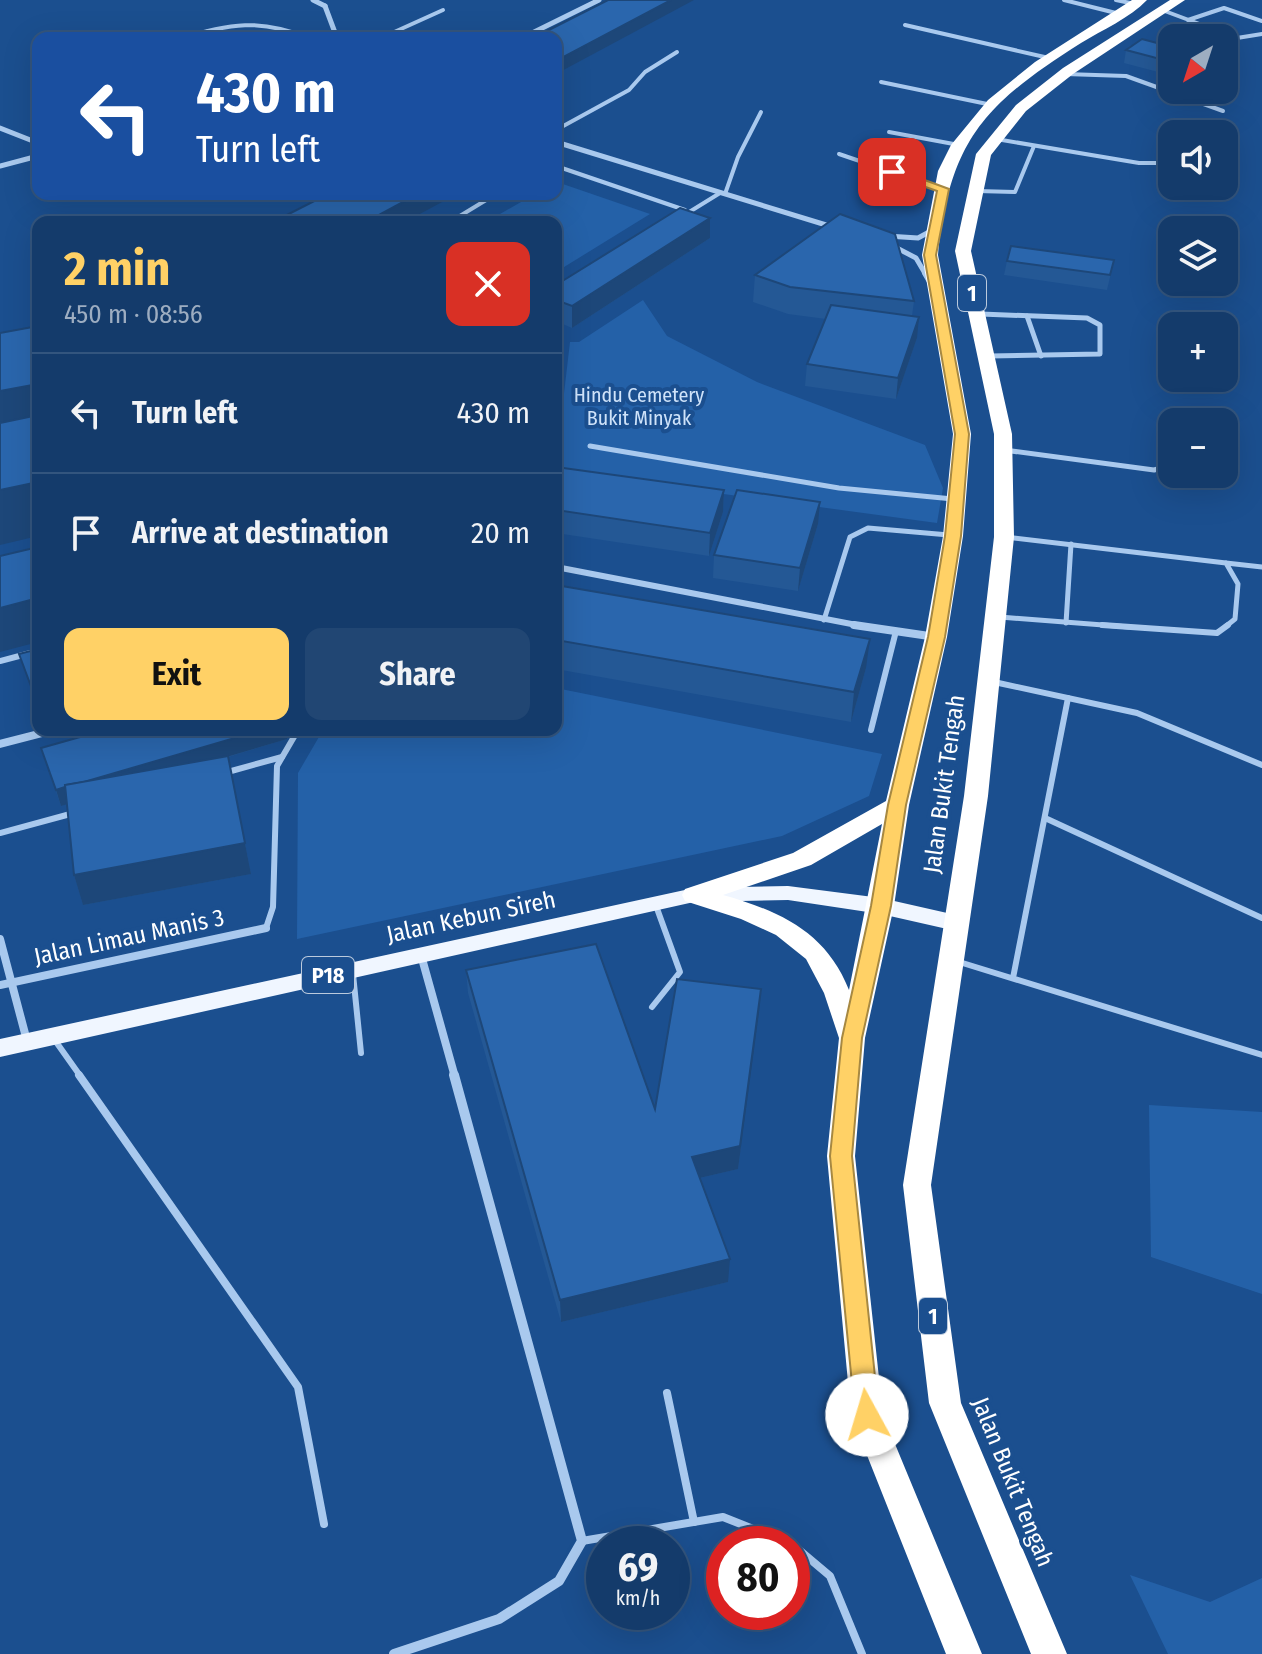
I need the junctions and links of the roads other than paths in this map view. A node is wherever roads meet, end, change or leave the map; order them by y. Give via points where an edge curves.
1 (313, 0) edge
2 (331, 0) edge
3 (599, 0) edge
4 (1064, 0) edge
5 (1179, 0) edge
6 (1138, 2) edge
7 (325, 6) junction
8 (1118, 7) edge
9 (443, 10) dead end
10 (1162, 10) junction
11 (1188, 20) junction
12 (1262, 21) edge
13 (905, 25) dead end
14 (208, 31) joint
15 (204, 32) edge
16 (295, 32) edge
17 (335, 32) edge
18 (394, 32) edge
19 (534, 32) edge
20 (1262, 34) edge
21 (677, 52) dead end
22 (1053, 58) junction
23 (1065, 74) junction
24 (881, 82) dead end
25 (992, 105) junction
26 (1223, 111) dead end
27 (761, 112) dead end
28 (562, 127) edge
29 (0, 128) edge
30 (889, 132) dead end
31 (996, 139) junction
32 (32, 141) edge
33 (562, 144) edge
34 (959, 145) junction
35 (1034, 146) junction
36 (839, 154) dead end
37 (32, 158) edge
38 (1158, 163) edge
39 (0, 166) edge
40 (562, 168) edge
41 (943, 189) junction
42 (975, 190) junction
43 (722, 193) junction
44 (486, 200) edge
45 (689, 212) junction
46 (460, 216) edge
47 (677, 219) edge
48 (933, 230) junction
49 (850, 232) edge
50 (939, 298) junction
51 (977, 314) junction
52 (1027, 316) junction
53 (986, 356) junction
54 (1041, 356) junction
55 (590, 446) dead end
56 (1004, 450) junction
57 (1158, 469) edge
58 (956, 500) junction
59 (953, 536) junction
60 (1004, 537) junction
61 (1071, 544) junction
62 (1226, 563) junction
63 (1262, 567) edge
64 (562, 568) edge
65 (997, 617) junction
66 (824, 620) junction
67 (1066, 623) junction
68 (896, 631) junction
69 (936, 637) junction
70 (32, 653) edge
71 (0, 661) edge
72 (990, 682) junction
73 (1068, 698) junction
74 (871, 730) dead end
75 (32, 736) edge
76 (294, 736) edge
77 (0, 744) edge
78 (282, 757) junction
79 (1262, 765) edge
80 (208, 777) edge
81 (897, 805) junction
82 (89, 809) edge
83 (1045, 818) junction
84 (0, 833) edge
85 (694, 895) junction
86 (655, 903) junction
87 (881, 906) junction
88 (1262, 918) edge
89 (956, 923) junction
90 (266, 928) joint
91 (0, 939) edge
92 (421, 955) junction
93 (950, 959) junction
94 (352, 970) junction
95 (1013, 978) junction
96 (12, 983) junction
97 (0, 985) edge
98 (652, 1007) dead end
99 (52, 1036) junction
100 (852, 1038) junction
101 (27, 1042) junction
102 (0, 1048) edge
103 (361, 1053) dead end
104 (1262, 1055) edge
105 (667, 1393) dead end
106 (694, 1522) junction
107 (324, 1524) dead end
108 (746, 1526) edge
109 (582, 1541) junction
110 (810, 1560) edge
111 (394, 1654) edge
112 (862, 1654) edge
113 (964, 1654) edge
114 (1049, 1654) edge

1 - 7 street
2 - 7 street
3 - 19 street
4 - 8 lane
5 - 10 highway, Jalan Bukit Tengah / 1
6 - 8 highway, Jalan Bukit Tengah / 1
7 - 17 street
8 - 22 highway, Jalan Bukit Tengah / 1
9 - 18 lane
10 - 11 lane
10 - 23 highway, Jalan Bukit Tengah / 1
11 - 12 lane via 1224,8
11 - 20 lane via 1237,38
13 - 22 lane
14 - 15 lane
14 - 16 lane via 242,22 275,23
21 - 28 lane via 645,72 629,90
22 - 25 highway, Jalan Bukit Tengah / 1
23 - 26 lane via 1126,76
23 - 31 highway, Jalan Bukit Tengah / 1 via 1021,108
24 - 25 lane
25 - 34 highway, Jalan Bukit Tengah / 1
27 - 43 lane
29 - 32 street
30 - 34 lane
31 - 35 lane
31 - 42 highway, Jalan Bukit Tengah / 1 via 984,154
33 - 43 street
34 - 41 highway, Jalan Bukit Tengah / 1
35 - 38 lane
35 - 42 lane via 1015,192
36 - 41 lane
37 - 39 street
40 - 45 lane
41 - 48 highway, Jalan Bukit Tengah / 1
42 - 51 highway, Jalan Bukit Tengah / 1 via 963,251
43 - 45 lane
43 - 49 street
44 - 46 lane
45 - 47 lane
48 - 50 highway, Jalan Bukit Tengah / 1 via 930,255
48 - 50 street via 918,238 880,238 916,258
50 - 58 highway, Jalan Bukit Tengah / 1 via 962,434
51 - 52 lane
51 - 53 highway, Jalan Bukit Tengah / 1
52 - 54 lane
52 - 54 lane via 1087,318 1100,325 1100,354
53 - 54 lane
53 - 56 highway, Jalan Bukit Tengah / 1
55 - 58 lane via 839,488
56 - 57 lane
56 - 60 highway, Jalan Bukit Tengah / 1
58 - 59 highway, Jalan Bukit Tengah / 1
59 - 66 lane via 868,528 850,537
59 - 69 highway, Jalan Bukit Tengah / 1
60 - 61 lane
60 - 65 highway, Jalan Bukit Tengah / 1
61 - 62 lane
61 - 67 lane
62 - 63 lane
62 - 67 lane via 1238,584 1235,619 1217,633
64 - 66 street
65 - 67 lane
65 - 72 highway, Jalan Bukit Tengah / 1
66 - 68 street
68 - 69 street
68 - 74 lane
69 - 81 highway, Jalan Bukit Tengah / 1
70 - 71 lane
72 - 73 lane
72 - 89 highway, Jalan Bukit Tengah / 1
73 - 79 lane via 1137,713
73 - 83 lane
75 - 77 street
76 - 78 lane
78 - 80 lane
78 - 90 lane via 277,766 273,907
81 - 85 highway via 802,859
81 - 87 highway, Jalan Bukit Tengah / 1
82 - 84 lane
83 - 88 lane
83 - 95 lane
85 - 86 main road, Jalan Kebun Sireh / P18
85 - 87 main road, Jalan Kebun Sireh / P18 via 788,893
85 - 100 highway via 756,914 814,951 827,968
86 - 92 main road, Jalan Kebun Sireh / P18
86 - 98 lane via 680,972
87 - 89 main road, Jalan Kebun Sireh / P18
87 - 100 highway, Jalan Bukit Tengah / 1
89 - 93 highway, Jalan Bukit Tengah / 1
90 - 96 street, Jalan Limau Manis 3
91 - 96 street
92 - 94 main road, Jalan Kebun Sireh / P18
92 - 109 street
93 - 95 lane
93 - 114 highway, Jalan Bukit Tengah / 1 via 917,1185 945,1403
94 - 99 main road, Jalan Kebun Sireh / P18
94 - 103 lane
95 - 104 lane
96 - 97 street, Jalan Limau Manis 3
96 - 101 street
99 - 101 main road, Jalan Kebun Sireh / P18
99 - 107 lane via 298,1387
100 - 113 highway, Jalan Bukit Tengah / 1 via 841,1156 867,1415
101 - 102 main road, Jalan Kebun Sireh / P18
105 - 106 lane
106 - 108 lane via 723,1517
106 - 109 lane
109 - 111 street via 559,1581 499,1619
110 - 112 lane via 830,1576

